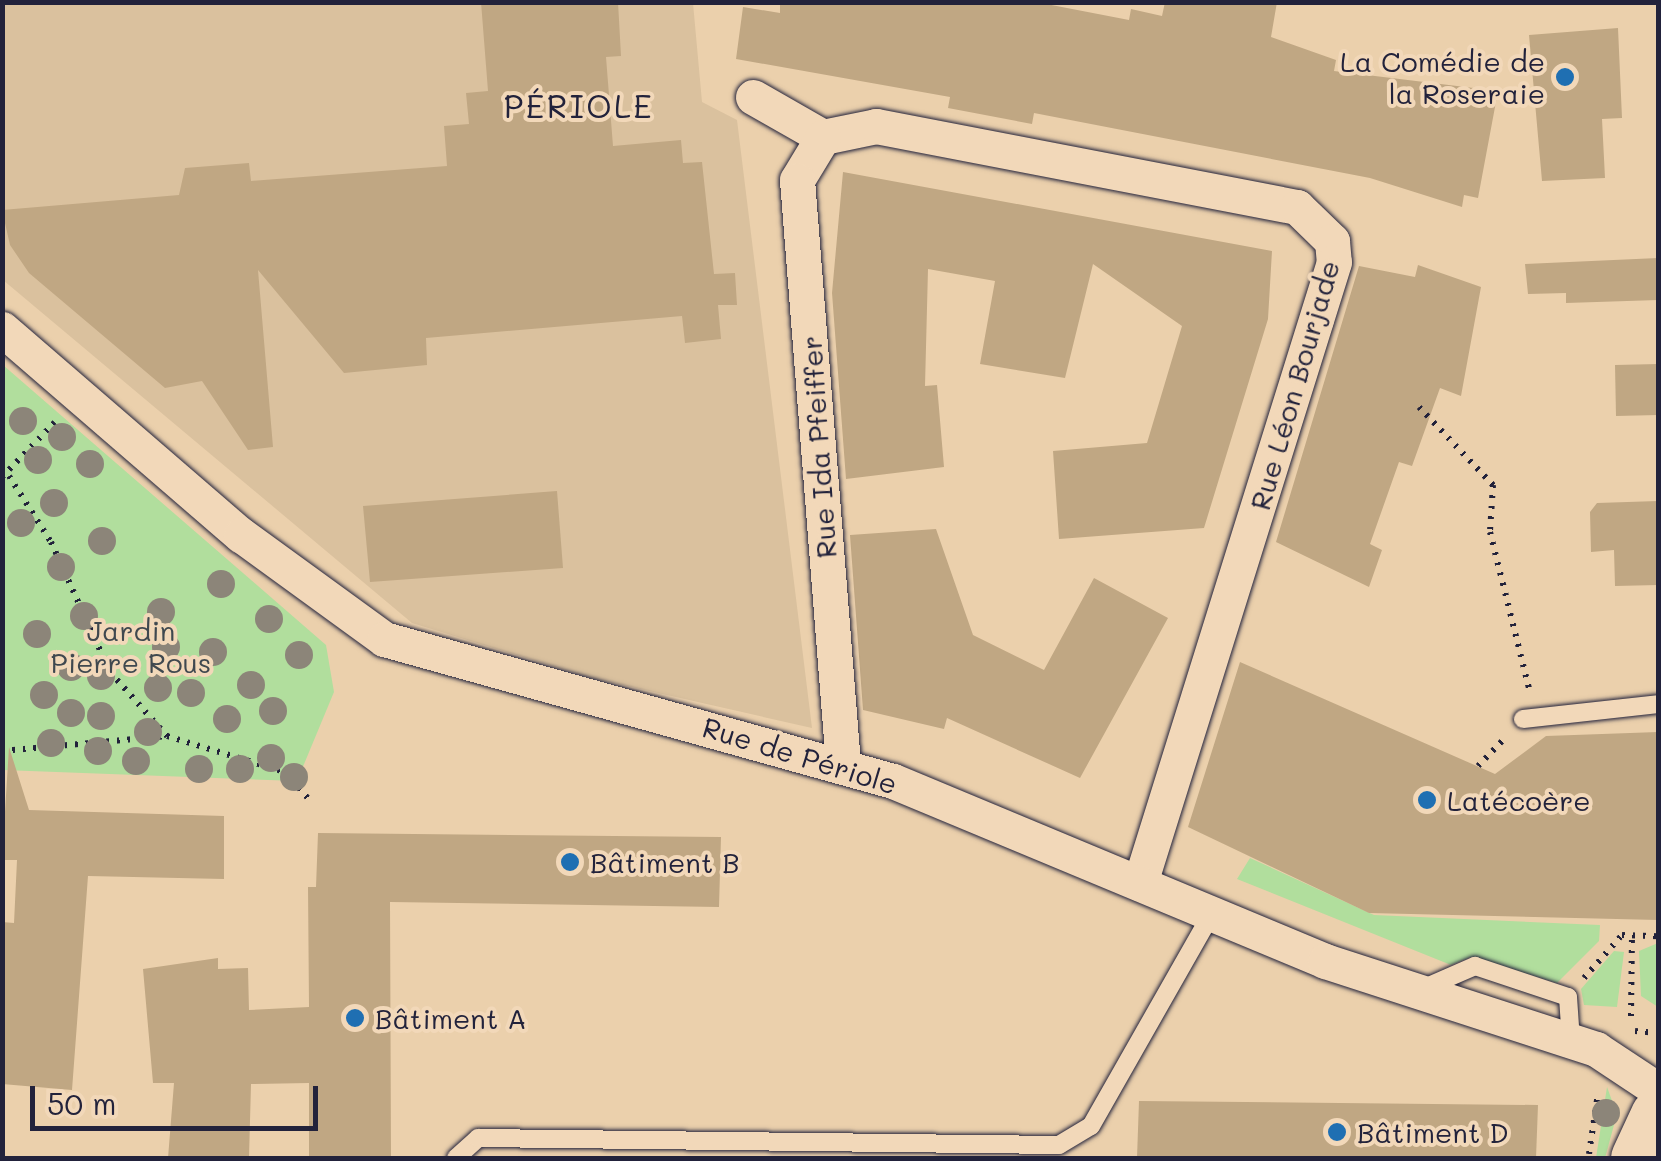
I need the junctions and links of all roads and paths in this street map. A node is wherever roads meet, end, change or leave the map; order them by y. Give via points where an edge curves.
1 (753, 96) dead end
2 (823, 137) junction
3 (2, 328) edge
4 (78, 395) junction
5 (1419, 407) dead end
6 (6, 477) edge
7 (1658, 704) edge
8 (1523, 718) junction
9 (167, 736) junction
10 (2, 751) edge
11 (843, 764) junction
12 (1478, 766) dead end
13 (312, 803) dead end
14 (1140, 883) junction
15 (1211, 915) junction
16 (1632, 935) junction
17 (1658, 936) edge
18 (1413, 993) junction
19 (1568, 997) junction
20 (1631, 1016) dead end
21 (1570, 1041) junction
22 (1603, 1081) dead end
23 (1658, 1090) edge
24 (1658, 1115) edge
25 (456, 1158) edge
26 (1589, 1158) edge
27 (1638, 1158) edge

1 - 2 street
2 - 11 street, Rue Ida Pfeiffer via 797,180
2 - 14 street, Rue Léon Bourjade via 876,126 1296,208 1332,240 1329,280
3 - 4 street, Rue de Périole
4 - 6 path
4 - 11 street, Rue de Périole via 343,616 384,638
5 - 8 path via 1493,485 1490,532 1531,687
6 - 9 path via 51,542 110,672
7 - 8 lane
8 - 12 path
9 - 10 path
9 - 13 path via 285,772
11 - 14 street, Rue de Périole
14 - 15 street, Rue de Périole
15 - 18 street, Rue de Périole
15 - 25 lane via 1091,1126 1059,1145 478,1138
16 - 17 path
16 - 19 path
16 - 20 path
18 - 19 lane via 1475,966
18 - 21 street, Rue de Périole
19 - 21 lane
21 - 23 street, Rue de Périole
22 - 26 path
24 - 27 main road

